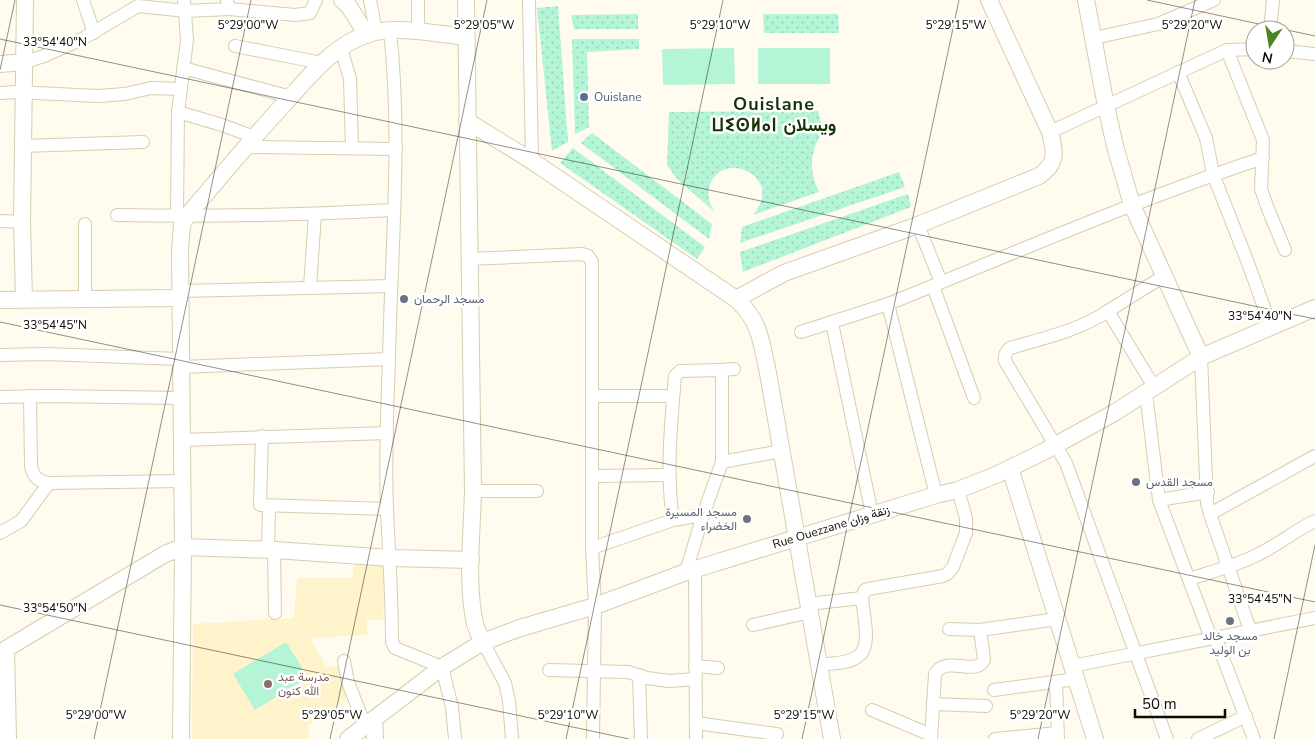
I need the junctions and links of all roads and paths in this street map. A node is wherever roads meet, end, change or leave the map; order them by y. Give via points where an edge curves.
1 (25, 0) edge
2 (84, 0) edge
3 (316, 0) edge
4 (342, 0) edge
5 (370, 0) edge
6 (418, 0) edge
7 (466, 0) edge
8 (529, 0) edge
9 (989, 0) edge
10 (1086, 0) edge
11 (1214, 0) edge
12 (1272, 0) edge
13 (137, 3) edge
14 (228, 5) edge
15 (185, 6) edge
16 (1271, 20) edge
17 (418, 32) junction
18 (94, 33) junction
19 (377, 33) junction
20 (466, 37) junction
21 (1094, 38) junction
22 (235, 46) dead end
23 (341, 48) junction
24 (1245, 49) edge
25 (1227, 50) junction
26 (1295, 52) edge
27 (1315, 54) edge
28 (25, 62) junction
29 (322, 63) junction
30 (0, 64) edge
31 (183, 68) junction
32 (1178, 72) junction
33 (181, 89) junction
34 (0, 93) edge
35 (24, 93) junction
36 (291, 97) junction
37 (1106, 106) junction
38 (178, 112) junction
39 (467, 121) junction
40 (1050, 132) junction
41 (143, 142) dead end
42 (249, 142) junction
43 (23, 146) junction
44 (352, 148) junction
45 (396, 149) junction
46 (1263, 158) junction
47 (532, 161) junction
48 (1213, 174) junction
49 (1132, 205) junction
50 (393, 210) junction
51 (315, 214) junction
52 (118, 215) dead end
53 (182, 216) junction
54 (0, 221) edge
55 (22, 222) junction
56 (85, 224) dead end
57 (918, 225) junction
58 (1285, 250) dead end
59 (469, 260) junction
60 (1164, 276) junction
61 (937, 284) junction
62 (391, 286) junction
63 (310, 287) junction
64 (180, 295) junction
65 (24, 299) junction
66 (85, 299) junction
67 (736, 299) junction
68 (0, 300) edge
69 (888, 304) junction
70 (1315, 308) edge
71 (1108, 311) junction
72 (832, 323) junction
73 (1271, 327) junction
74 (801, 332) dead end
75 (0, 354) edge
76 (1201, 357) junction
77 (388, 359) junction
78 (181, 363) junction
79 (1150, 390) junction
80 (30, 396) junction
81 (592, 396) junction
82 (673, 396) junction
83 (0, 397) edge
84 (181, 398) junction
85 (974, 398) dead end
86 (387, 433) junction
87 (262, 436) junction
88 (182, 440) junction
89 (1056, 446) junction
90 (781, 451) junction
91 (1315, 456) edge
92 (722, 462) junction
93 (1010, 468) junction
94 (669, 475) junction
95 (592, 476) junction
96 (182, 481) junction
97 (49, 483) junction
98 (958, 490) junction
99 (473, 491) junction
100 (537, 491) dead end
101 (1208, 492) junction
102 (936, 495) junction
103 (1159, 500) junction
104 (269, 506) junction
105 (387, 510) junction
106 (872, 514) junction
107 (1210, 514) junction
108 (703, 515) junction
109 (673, 520) junction
110 (1315, 521) edge
111 (0, 533) edge
112 (797, 538) junction
113 (183, 547) junction
114 (592, 548) junction
115 (271, 550) junction
116 (391, 558) junction
117 (471, 560) junction
118 (1228, 567) junction
119 (691, 571) junction
120 (1188, 579) junction
121 (862, 598) junction
122 (595, 606) junction
123 (809, 608) junction
124 (275, 614) dead end
125 (1315, 618) edge
126 (1057, 619) junction
127 (753, 625) dead end
128 (949, 629) dead end
129 (980, 630) junction
130 (1250, 630) junction
131 (1213, 638) junction
132 (483, 642) junction
133 (3, 651) edge
134 (1136, 652) junction
135 (344, 661) dead end
136 (819, 665) junction
137 (442, 667) junction
138 (718, 668) dead end
139 (549, 670) dead end
140 (594, 671) junction
141 (695, 673) junction
142 (1074, 673) junction
143 (639, 675) junction
144 (1056, 682) junction
145 (994, 690) dead end
146 (933, 704) junction
147 (986, 706) dead end
148 (872, 710) dead end
149 (1246, 716) junction
150 (696, 723) junction
151 (371, 728) edge
152 (777, 734) dead end
153 (1057, 736) edge
154 (931, 737) edge
155 (8, 739) edge
156 (181, 739) edge
157 (348, 739) edge
158 (455, 739) edge
159 (512, 739) edge
160 (593, 739) edge
161 (641, 739) edge
162 (696, 739) edge
163 (832, 739) edge
164 (995, 739) edge
165 (1095, 739) edge
166 (1167, 739) edge
167 (1198, 739) edge
168 (1254, 739) edge

1 - 28 street
2 - 18 street
3 - 14 street via 305,15
4 - 19 street
5 - 19 street
6 - 17 street
7 - 20 street
8 - 47 street
9 - 40 street
10 - 21 street
11 - 21 street via 1158,24
12 - 16 street
13 - 15 street
13 - 18 street
14 - 15 street
15 - 31 street via 187,40
17 - 19 street
17 - 20 street
18 - 28 street
19 - 23 street
19 - 45 street via 394,80
20 - 39 street
21 - 37 street
22 - 29 street
23 - 29 street
23 - 44 street via 350,80
24 - 25 street
25 - 32 street
25 - 46 street via 1263,140
26 - 27 street
28 - 30 street
28 - 35 street
29 - 36 street
31 - 33 street
31 - 36 street
32 - 37 street
32 - 48 street via 1206,138
33 - 35 street via 151,88 98,96
33 - 38 street
34 - 35 street
35 - 43 street
36 - 42 street
37 - 40 street
37 - 49 street
38 - 42 street via 222,125
38 - 53 street
39 - 47 street
39 - 59 street
40 - 57 street via 1054,148 1048,170
41 - 43 street
42 - 44 street
42 - 53 street
43 - 55 street
44 - 45 street
45 - 50 street
46 - 48 street
46 - 58 street via 1261,189
47 - 67 street
48 - 49 street
48 - 73 street
49 - 60 street
49 - 61 street
50 - 51 street
50 - 62 street
51 - 53 street
51 - 63 street
52 - 53 street
53 - 64 street
54 - 55 street
55 - 65 street
56 - 66 street
57 - 61 street
57 - 67 street via 784,273
59 - 81 street via 588,256 592,262
59 - 99 street
60 - 71 street
60 - 76 street
61 - 69 street
61 - 85 street
62 - 63 street
62 - 77 street
63 - 64 street
64 - 66 street
64 - 78 street
65 - 66 street
65 - 68 street
67 - 90 street via 748,310 756,326 768,373
69 - 72 street
69 - 102 street
70 - 73 street, Rue Ouezzane زنقة وزان
71 - 79 street
71 - 89 street via 1080,327 1010,348 1004,356
72 - 74 street
72 - 106 street
73 - 76 street, Rue Ouezzane زنقة وزان
75 - 78 street
76 - 79 street, Rue Ouezzane زنقة وزان
76 - 101 street
77 - 78 street
77 - 86 street
78 - 84 street
79 - 89 street, Rue Ouezzane زنقة وزان
79 - 103 street
80 - 83 street
80 - 84 street
80 - 97 street via 31,466 36,479
81 - 82 street
81 - 95 street
82 - 92 street via 675,376 680,371 728,369
82 - 94 street
84 - 88 street
86 - 87 street
86 - 105 street
87 - 88 street
87 - 104 street via 259,504
88 - 96 street
89 - 93 street, Rue Ouezzane زنقة وزان
89 - 134 street via 1066,463
90 - 92 street
90 - 112 street
91 - 107 street
92 - 108 street
93 - 98 street, Rue Ouezzane زنقة وزان
93 - 126 street
94 - 95 street
94 - 109 street
95 - 114 street
96 - 97 street
96 - 113 street
97 - 111 street via 21,521
98 - 102 street, Rue Ouezzane زنقة وزان
98 - 121 street via 967,526 950,572 868,589
99 - 100 street
99 - 117 street
101 - 103 street
101 - 107 street
102 - 106 street, Rue Ouezzane زنقة وزان
103 - 120 street
104 - 105 street
104 - 115 street
105 - 116 street
106 - 112 street, Rue Ouezzane زنقة وزان
107 - 118 street
108 - 109 street
108 - 119 street
109 - 114 street
110 - 118 street via 1256,556
112 - 119 street, Rue Ouezzane زنقة وزان
112 - 123 street
113 - 115 street
113 - 133 street via 165,554
113 - 156 street
114 - 122 street
115 - 116 street
115 - 124 street
116 - 117 street
116 - 137 street via 393,646
117 - 132 street via 475,626
118 - 120 street
118 - 130 street
119 - 122 street, Rue Ouezzane زنقة وزان
119 - 141 street
120 - 131 street
121 - 123 street
121 - 136 street via 865,649 857,658
122 - 132 street, Rue Ouezzane زنقة وزان
122 - 140 street
123 - 127 street
123 - 136 street
125 - 130 street
126 - 129 street
126 - 142 street
128 - 129 street
129 - 146 street via 982,663 938,669
130 - 131 street
131 - 134 street
131 - 149 street
132 - 137 street, Rue Ouezzane زنقة وزان
132 - 159 street via 505,683
133 - 155 street
134 - 142 street
134 - 166 street
135 - 151 street via 348,682
136 - 163 street
137 - 151 street, Rue Ouezzane زنقة وزان
137 - 158 street via 452,707
138 - 141 street
139 - 140 street
140 - 143 street
140 - 160 street
141 - 143 street via 668,680
141 - 150 street
142 - 144 street
142 - 165 street
143 - 161 street
144 - 145 street
144 - 153 street
146 - 147 street
146 - 154 street
148 - 154 street
149 - 167 street
149 - 168 street
150 - 152 street
150 - 162 street
151 - 157 street, Rue Ouezzane زنقة وزان
153 - 164 street

